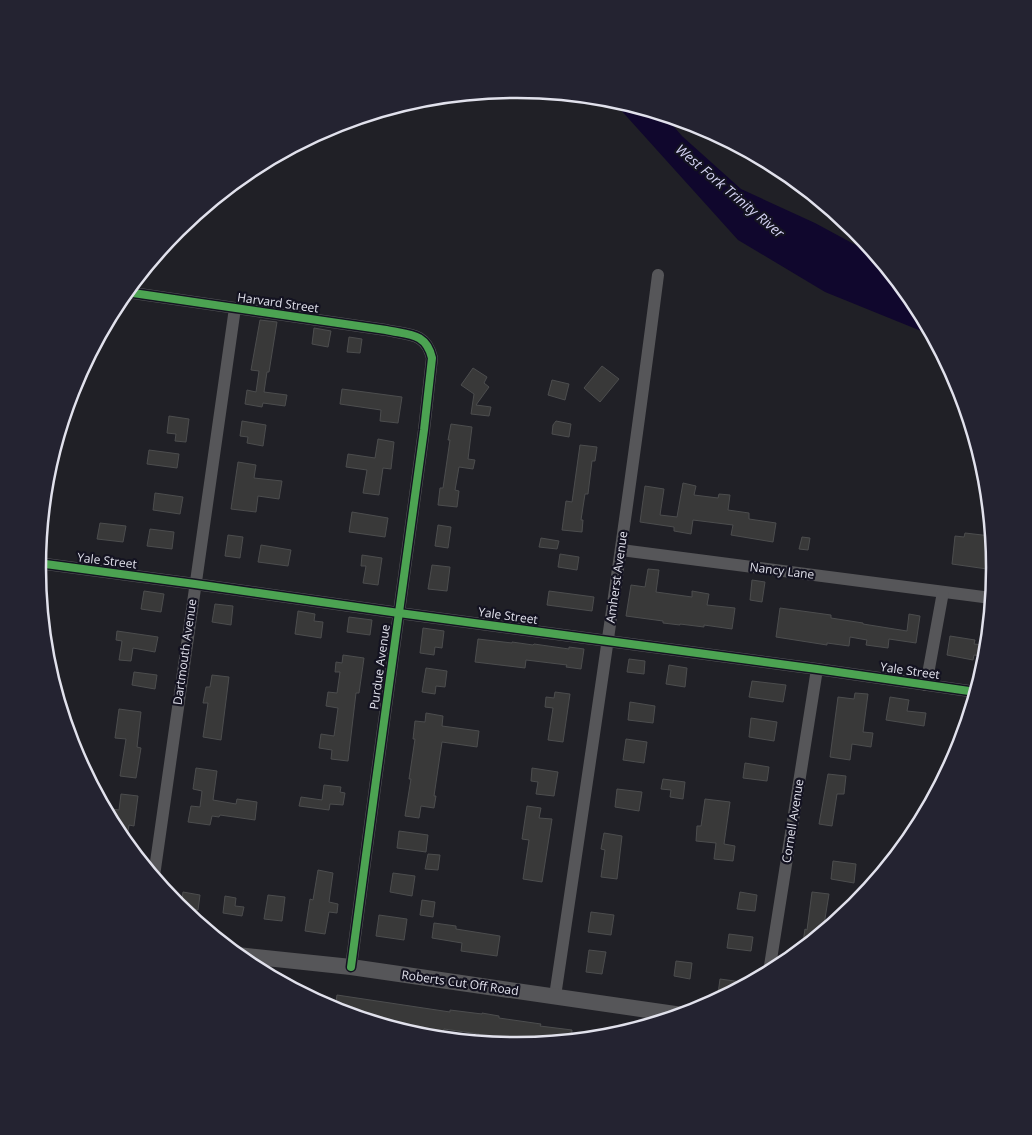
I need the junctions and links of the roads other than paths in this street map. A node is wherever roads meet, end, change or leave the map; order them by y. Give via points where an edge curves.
1 (658, 275) dead end
2 (135, 293) edge
3 (234, 308) junction
4 (425, 342) joint
5 (621, 550) junction
6 (46, 565) edge
7 (194, 584) junction
8 (943, 592) junction
9 (985, 597) edge
10 (399, 613) junction
11 (608, 641) junction
12 (817, 669) junction
13 (926, 685) junction
14 (969, 691) edge
15 (155, 868) edge
16 (253, 957) edge
17 (771, 962) edge
18 (351, 967) junction
19 (554, 996) junction
20 (665, 1013) edge

1 - 5 street, Amherst Avenue
2 - 3 street, Harvard Street
3 - 4 street, Harvard Street via 386,330 420,337
3 - 7 street, Dartmouth Avenue
4 - 10 street, Purdue Avenue via 432,358
5 - 8 street, Nancy Lane
5 - 11 street, Amherst Avenue
6 - 7 street, Yale Street
7 - 10 street, Yale Street
7 - 15 street, Dartmouth Avenue
8 - 9 street, Nancy Lane
8 - 13 street
10 - 11 street, Yale Street
10 - 18 street, Purdue Avenue
11 - 12 street, Yale Street
11 - 19 street, Amherst Avenue
12 - 13 street, Yale Street
12 - 17 street, Cornell Avenue
13 - 14 street, Yale Street
16 - 18 street, Roberts Cut Off Road
18 - 19 street, Roberts Cut Off Road
19 - 20 street, Roberts Cut Off Road

